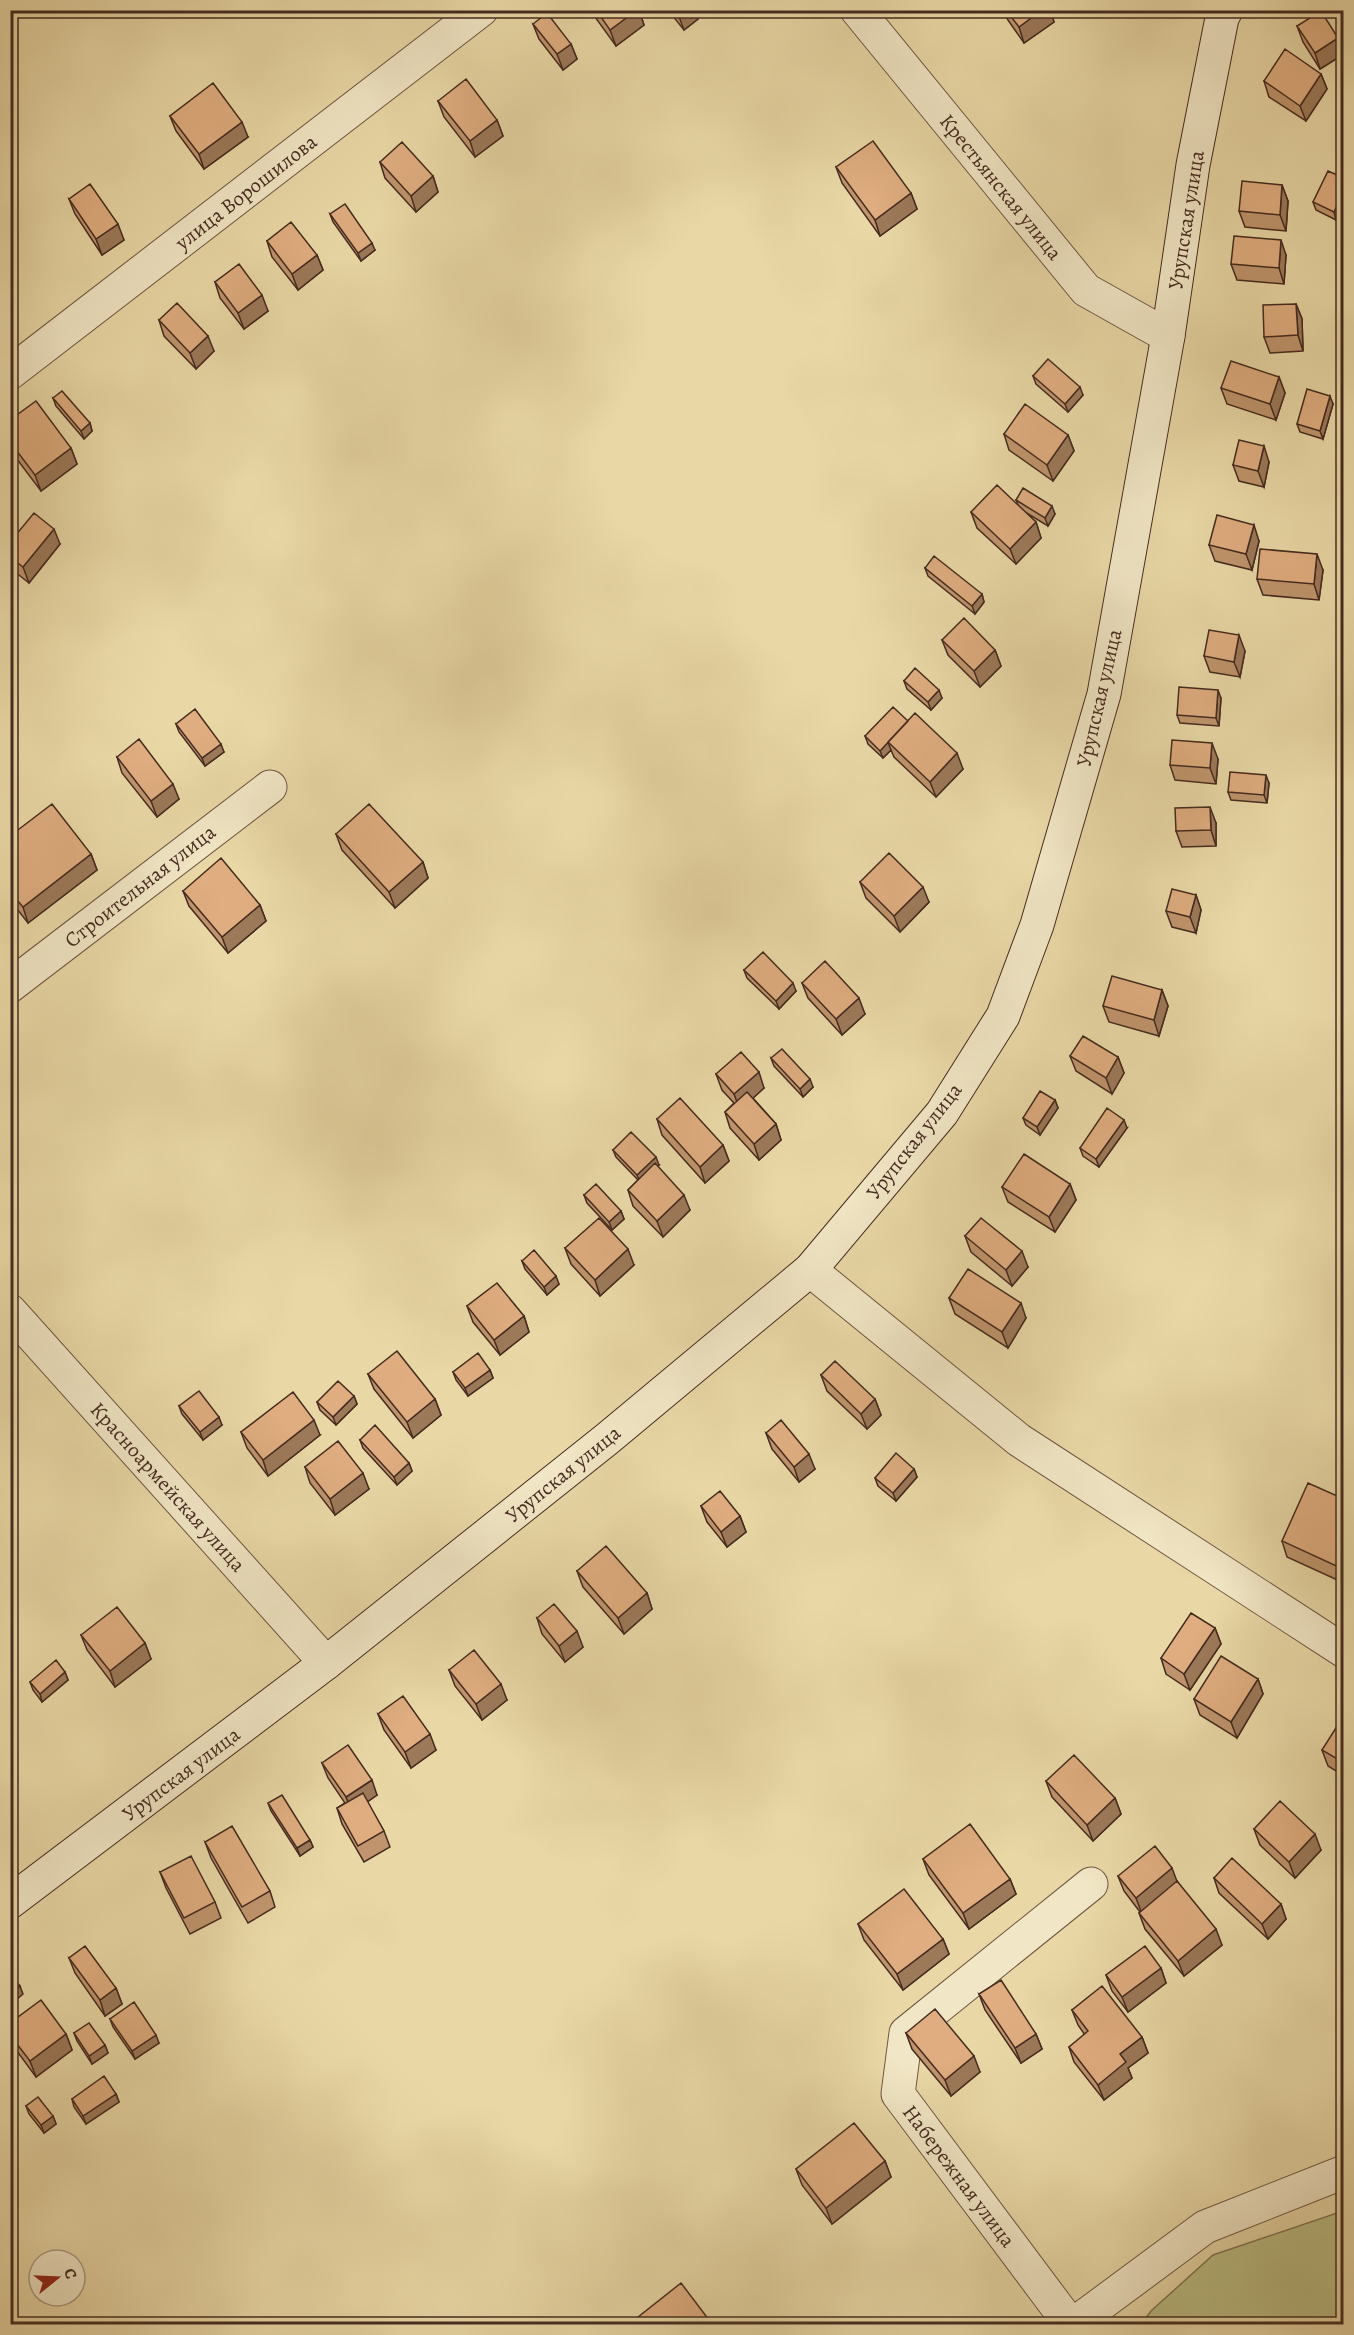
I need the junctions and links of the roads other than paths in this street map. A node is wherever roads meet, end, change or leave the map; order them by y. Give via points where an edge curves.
1 (481, 10) edge
2 (857, 10) edge
3 (1226, 10) edge
4 (1168, 336) junction
5 (10, 373) edge
6 (270, 786) dead end
7 (10, 986) edge
8 (810, 1270) junction
9 (10, 1311) edge
10 (1342, 1646) edge
11 (326, 1663) junction
12 (1091, 1884) dead end
13 (10, 1902) edge
14 (1344, 2172) edge
15 (1072, 2325) edge

1 - 5 street, улица Ворошилова
2 - 4 street, Крестьянская улица via 1086,290
3 - 4 street, Урупская улица via 1193,165
4 - 8 street, Урупская улица via 1104,694 1037,926 1003,1016 942,1113
6 - 7 street, Строительная улица
8 - 10 street via 1019,1440
8 - 11 street, Урупская улица via 607,1439
9 - 11 street, Красноармейская улица
11 - 13 street, Урупская улица
12 - 15 street, Набережная улица via 906,2032 898,2094
14 - 15 street, Набережная улица via 1204,2227

